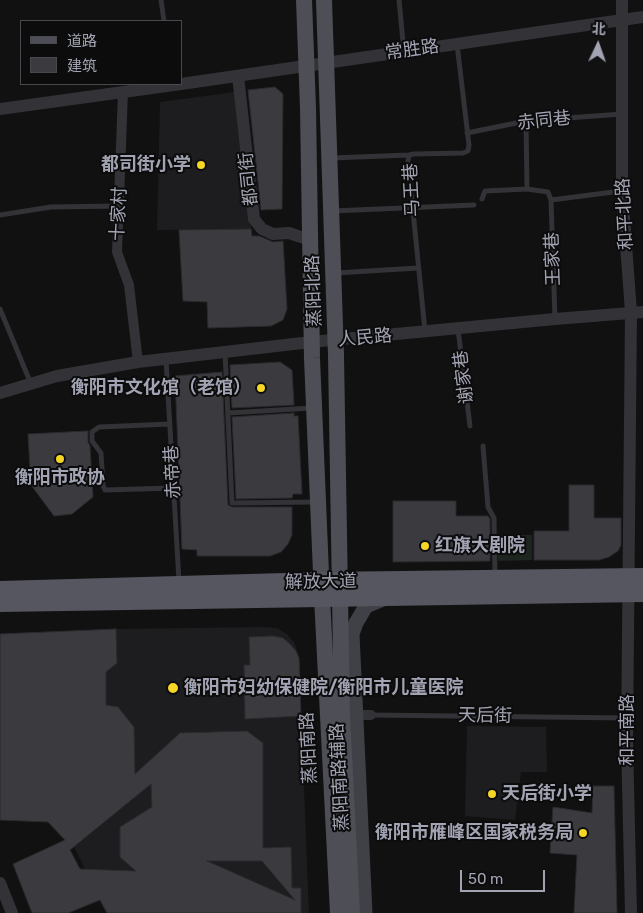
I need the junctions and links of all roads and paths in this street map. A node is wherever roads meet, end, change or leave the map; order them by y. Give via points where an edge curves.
1 (161, 0) edge
2 (304, 0) edge
3 (324, 0) edge
4 (398, 0) edge
5 (622, 0) edge
6 (643, 17) edge
7 (164, 20) edge
8 (622, 20) junction
9 (457, 44) junction
10 (404, 52) junction
11 (327, 63) junction
12 (306, 66) junction
13 (238, 76) junction
14 (182, 83) edge
15 (169, 85) edge
16 (123, 92) junction
17 (0, 109) edge
18 (622, 114) junction
19 (526, 121) junction
20 (467, 133) junction
21 (409, 155) junction
22 (330, 158) junction
23 (527, 189) junction
24 (622, 191) junction
25 (482, 199) dead end
26 (551, 200) junction
27 (474, 205) dead end
28 (120, 206) junction
29 (412, 208) junction
30 (331, 211) junction
31 (0, 215) edge
32 (310, 240) junction
33 (418, 268) junction
34 (334, 273) junction
35 (0, 309) edge
36 (637, 312) edge
37 (555, 319) junction
38 (458, 328) junction
39 (425, 332) junction
40 (336, 340) junction
41 (311, 342) junction
42 (225, 352) junction
43 (166, 359) junction
44 (138, 362) junction
45 (31, 384) junction
46 (0, 393) edge
47 (314, 408) junction
48 (228, 413) junction
49 (170, 424) junction
50 (470, 426) dead end
51 (483, 446) dead end
52 (174, 488) junction
53 (318, 502) junction
54 (495, 578) junction
55 (179, 585) junction
56 (636, 585) edge
57 (321, 589) junction
58 (341, 589) junction
59 (0, 590) edge
60 (388, 597) junction
61 (0, 603) edge
62 (371, 714) joint
63 (349, 715) junction
64 (628, 718) junction
65 (0, 885) edge
66 (12, 913) edge
67 (338, 913) edge
68 (352, 913) edge
69 (365, 913) edge
70 (631, 913) edge

1 - 7 lane
2 - 12 main road, 蒸阳北路
3 - 11 main road, 蒸阳北路
4 - 10 lane
5 - 8 street, 和平北路
6 - 8 street, 常胜路
8 - 9 street, 常胜路
8 - 18 street, 和平北路
9 - 10 street, 常胜路
9 - 20 lane, 马王巷
10 - 11 street, 常胜路
11 - 12 street, 常胜路
11 - 22 main road, 蒸阳北路
12 - 13 street, 常胜路
12 - 32 main road, 蒸阳北路
13 - 14 street, 常胜路
13 - 32 street, 都司街 via 254,219 262,229 273,234 289,234
15 - 16 street, 常胜路
16 - 17 street, 常胜路
16 - 28 street, 十家村
18 - 19 lane, 赤同巷
18 - 24 street, 和平北路
19 - 20 lane, 赤同巷
19 - 23 lane
20 - 21 lane, 马王巷 via 468,151 463,154
21 - 22 lane
21 - 29 lane, 马王巷
22 - 30 main road, 蒸阳北路
23 - 25 lane via 485,190
23 - 26 lane via 548,192
24 - 26 lane
24 - 36 street, 和平北路
26 - 37 lane, 王家巷
27 - 29 lane
28 - 31 lane via 51,207
28 - 44 street, 十家村 via 117,252 130,285
29 - 30 lane
29 - 33 lane, 马王巷
30 - 34 main road, 蒸阳北路
32 - 41 main road, 蒸阳北路
33 - 34 lane
33 - 39 lane, 马王巷
34 - 40 main road, 蒸阳北路
35 - 45 lane
36 - 37 street, 人民路
36 - 56 street, 和平北路
37 - 38 street, 人民路
38 - 39 street, 人民路
38 - 50 lane, 谢家巷
39 - 40 street, 人民路
40 - 41 street, 人民路
40 - 58 main road, 蒸阳北路
41 - 42 street, 人民路
41 - 47 main road, 蒸阳北路
42 - 43 street, 人民路
42 - 48 lane
43 - 44 street, 人民路
43 - 49 lane, 赤帝巷
44 - 45 street, 人民路 via 57,376
45 - 46 street, 人民路
47 - 48 lane
47 - 53 main road, 蒸阳北路
48 - 53 lane via 232,503
49 - 52 lane, 赤帝巷
49 - 52 lane via 99,427 92,432 92,441 101,453 105,490
51 - 54 lane via 488,507 494,518
52 - 55 lane, 赤帝巷
53 - 57 main road, 蒸阳北路
54 - 56 highway, 解放大道
54 - 58 highway, 解放大道
55 - 57 highway, 解放大道
55 - 59 highway, 解放大道
56 - 60 highway, 解放大道
56 - 64 street, 和平南路
57 - 58 highway, 解放大道
57 - 61 highway, 解放大道
57 - 67 main road, 蒸阳南路
58 - 60 highway, 解放大道
58 - 63 main road, 蒸阳南路
60 - 63 main road, 蒸阳南路辅路 via 366,606 352,634
62 - 63 street, 天后街
62 - 64 lane, 天后街
63 - 68 main road, 蒸阳南路
63 - 69 main road, 蒸阳南路辅路
64 - 70 street, 和平南路
65 - 66 street

